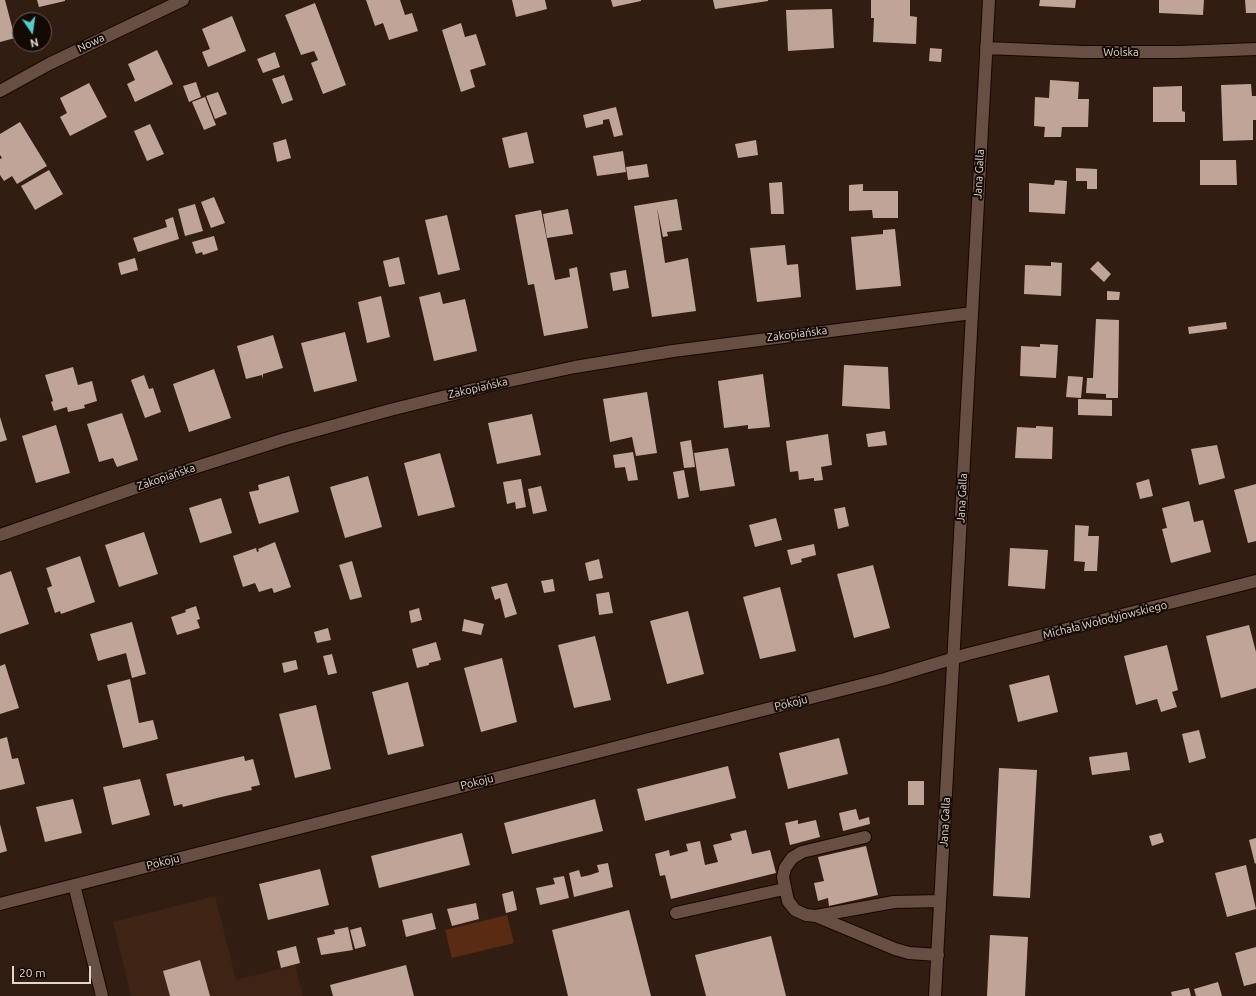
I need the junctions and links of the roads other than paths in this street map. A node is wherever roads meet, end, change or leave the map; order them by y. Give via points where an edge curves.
1 (183, 0) edge
2 (989, 0) edge
3 (986, 48) junction
4 (1256, 49) edge
5 (0, 91) edge
6 (972, 314) junction
7 (0, 535) edge
8 (1256, 581) edge
9 (954, 658) junction
10 (864, 837) dead end
11 (74, 885) junction
12 (784, 889) junction
13 (940, 901) junction
14 (0, 904) edge
15 (676, 913) dead end
16 (816, 916) junction
17 (938, 956) junction
18 (102, 996) edge
19 (935, 996) edge

1 - 5 street, Nowa via 49,64
2 - 3 street, Jana Galla
3 - 4 street, Wolska via 1083,52
3 - 6 street, Jana Galla
6 - 7 street, Zakopiańska via 673,350 486,386 285,439
6 - 9 street, Jana Galla
8 - 9 street, Michała Wołodyjowskiego
9 - 11 street, Pokoju via 877,681
9 - 13 street, Jana Galla
10 - 12 street via 802,852 792,858 785,868
11 - 14 street, Pokoju
11 - 18 street
12 - 15 street
12 - 16 street via 788,901 795,910
13 - 16 street via 894,902
13 - 17 street, Jana Galla
16 - 17 street via 909,954
17 - 19 street, Jana Galla

